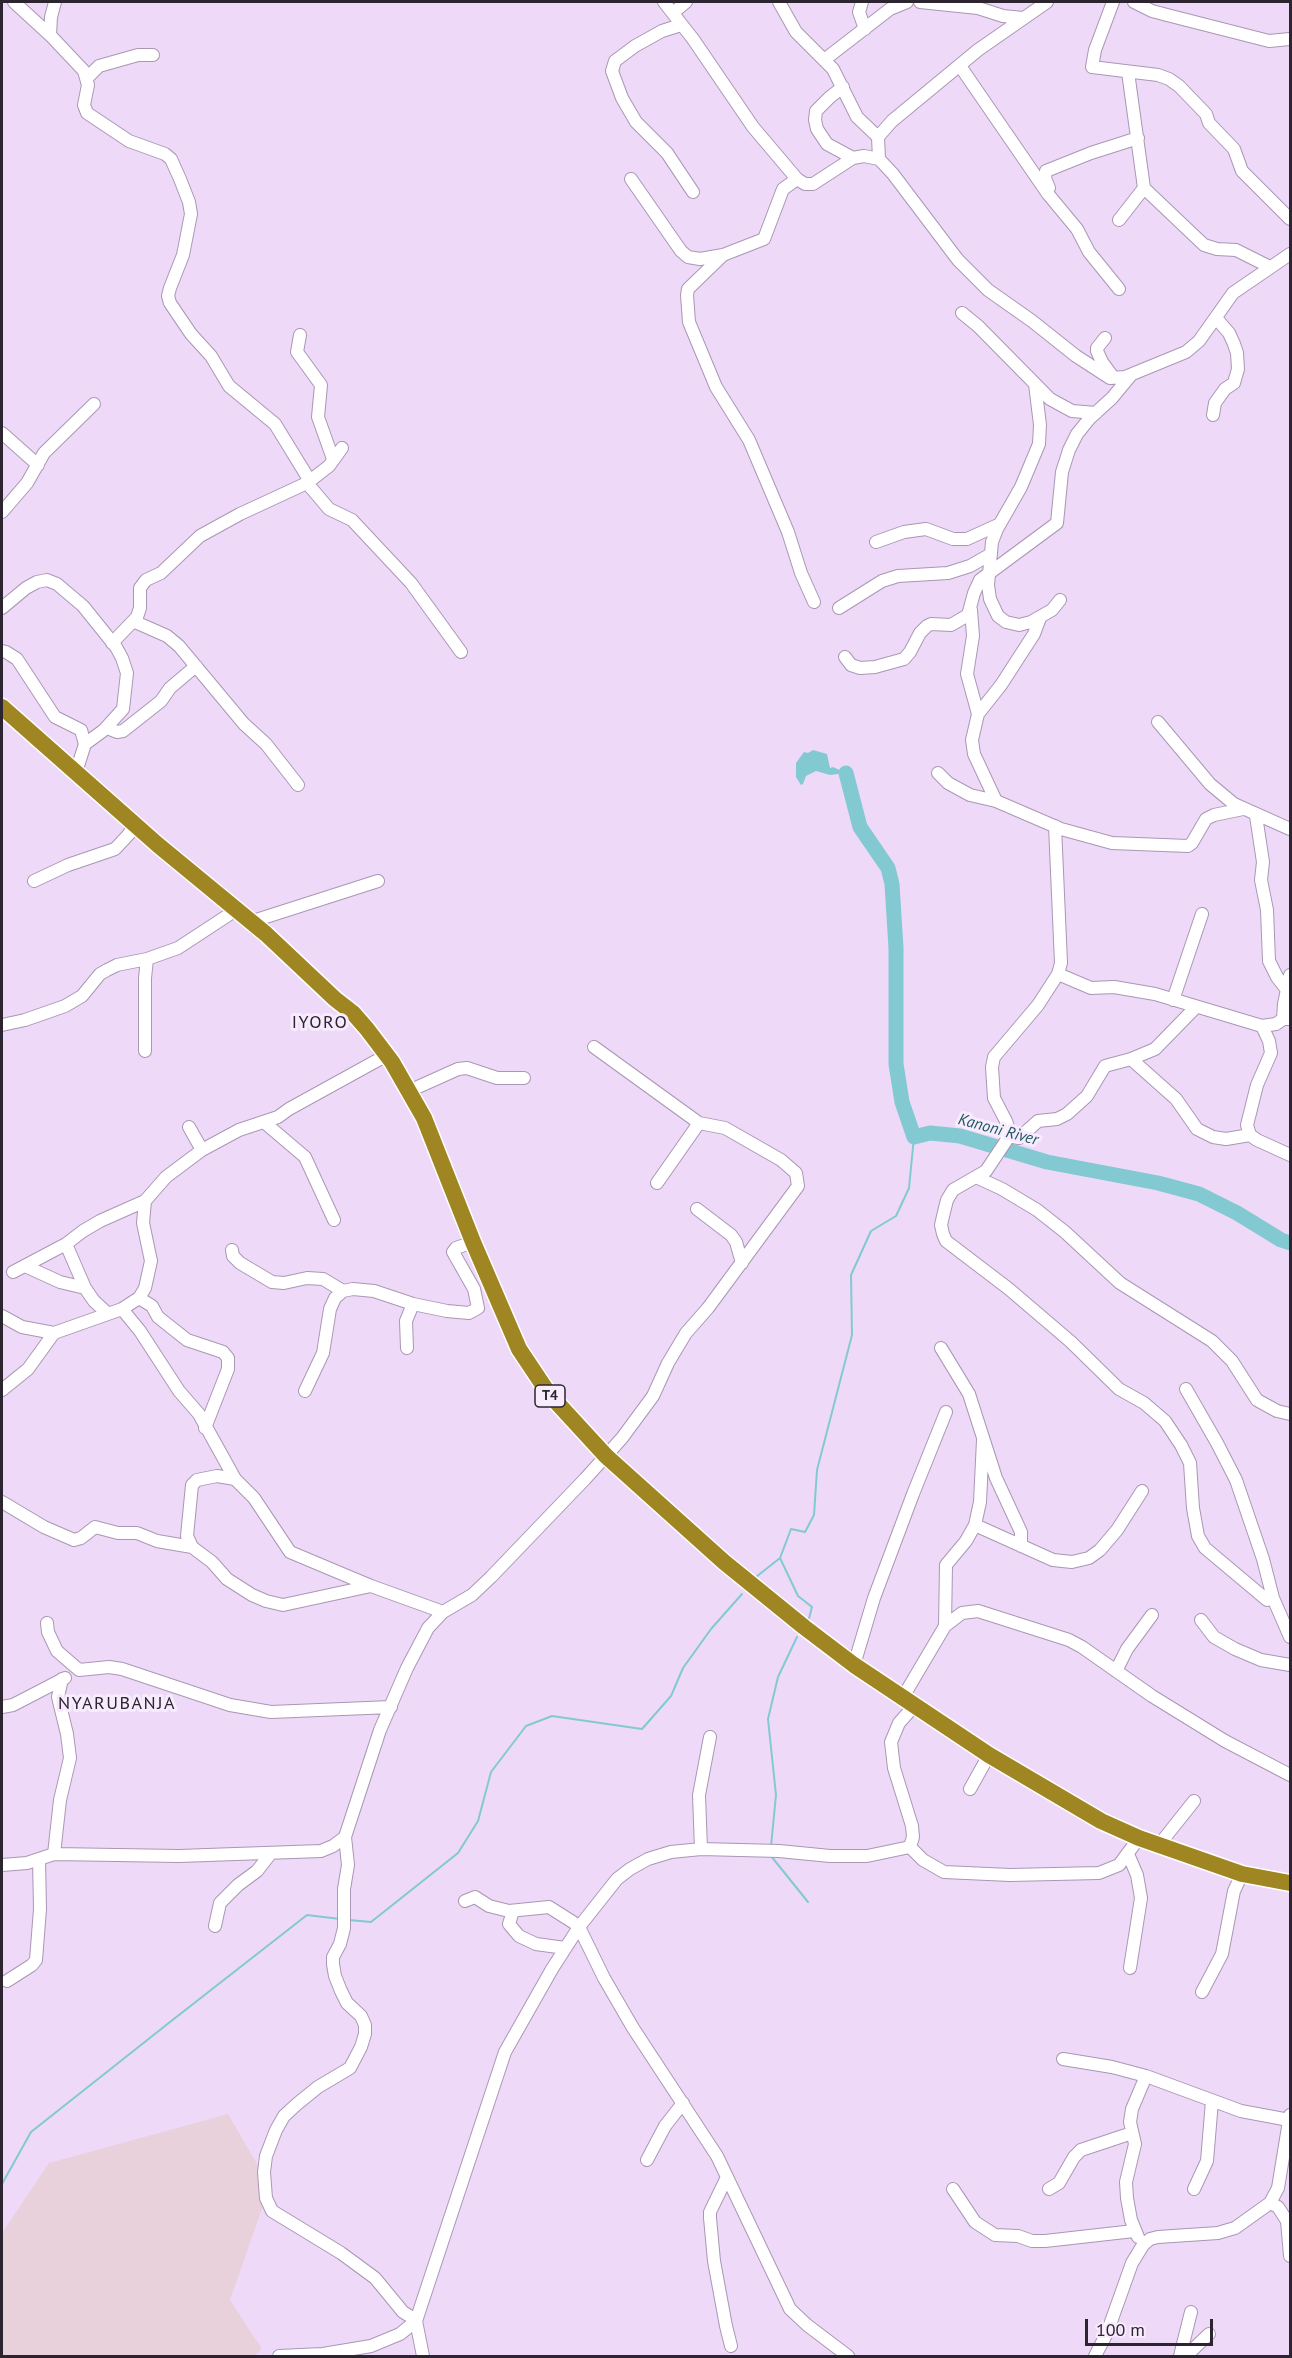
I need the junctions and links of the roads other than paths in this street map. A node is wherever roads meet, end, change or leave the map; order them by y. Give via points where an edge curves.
1 (14, 2) edge
2 (55, 2) edge
3 (664, 2) edge
4 (686, 2) edge
5 (779, 2) edge
6 (862, 2) edge
7 (907, 2) edge
8 (920, 2) edge
9 (1047, 2) edge
10 (1113, 2) edge
11 (1134, 2) edge
12 (673, 13) junction
13 (1023, 18) junction
14 (681, 25) junction
15 (865, 29) junction
16 (50, 35) junction
17 (1290, 39) edge
18 (153, 55) dead end
19 (824, 60) junction
20 (960, 66) junction
21 (1128, 72) junction
22 (87, 78) junction
23 (843, 87) junction
24 (878, 137) junction
25 (1138, 138) junction
26 (853, 158) junction
27 (879, 159) junction
28 (631, 179) dead end
29 (798, 179) junction
30 (1144, 188) junction
31 (693, 192) dead end
32 (1052, 200) junction
33 (1290, 219) edge
34 (1119, 220) dead end
35 (1290, 254) edge
36 (723, 255) junction
37 (1270, 267) junction
38 (1119, 289) dead end
39 (962, 313) dead end
40 (1216, 318) junction
41 (300, 335) dead end
42 (1105, 338) dead end
43 (1131, 375) junction
44 (1114, 378) junction
45 (1035, 384) junction
46 (94, 404) dead end
47 (1096, 412) junction
48 (1213, 415) dead end
49 (2, 433) edge
50 (342, 448) dead end
51 (333, 459) junction
52 (38, 465) junction
53 (309, 482) junction
54 (2, 512) edge
55 (1000, 524) junction
56 (876, 542) dead end
57 (991, 554) junction
58 (988, 573) junction
59 (1060, 600) dead end
60 (814, 602) dead end
61 (839, 608) dead end
62 (2, 609) edge
63 (970, 610) junction
64 (1040, 618) junction
65 (133, 621) junction
66 (112, 643) junction
67 (2, 651) edge
68 (461, 652) dead end
69 (845, 657) dead end
70 (196, 666) junction
71 (2, 707) edge
72 (978, 714) junction
73 (1158, 722) dead end
74 (107, 728) junction
75 (85, 744) junction
76 (76, 772) junction
77 (938, 773) dead end
78 (298, 785) dead end
79 (996, 801) junction
80 (1243, 809) junction
81 (1257, 816) junction
82 (134, 824) junction
83 (1055, 826) junction
84 (1290, 829) edge
85 (34, 880) dead end
86 (378, 881) dead end
87 (236, 910) junction
88 (1202, 914) dead end
89 (250, 921) junction
90 (147, 959) junction
91 (1058, 974) junction
92 (1290, 975) edge
93 (1287, 990) junction
94 (1173, 1000) junction
95 (1195, 1008) junction
96 (1287, 1019) edge
97 (2, 1025) edge
98 (1262, 1026) junction
99 (594, 1047) dead end
100 (145, 1051) dead end
101 (387, 1055) junction
102 (1131, 1059) junction
103 (524, 1078) dead end
104 (409, 1091) junction
105 (265, 1123) junction
106 (699, 1123) junction
107 (189, 1127) dead end
108 (1250, 1135) junction
109 (1007, 1136) junction
110 (202, 1150) junction
111 (1290, 1155) edge
112 (976, 1177) junction
113 (657, 1183) dead end
114 (145, 1201) junction
115 (697, 1209) dead end
116 (334, 1220) dead end
117 (473, 1242) junction
118 (66, 1244) junction
119 (232, 1250) dead end
120 (742, 1263) junction
121 (25, 1266) junction
122 (13, 1272) dead end
123 (85, 1288) junction
124 (343, 1291) junction
125 (139, 1298) junction
126 (413, 1304) junction
127 (122, 1309) junction
128 (108, 1314) junction
129 (2, 1316) edge
130 (54, 1332) junction
131 (407, 1348) dead end
132 (941, 1348) dead end
133 (1186, 1389) dead end
134 (2, 1390) edge
135 (305, 1390) dead end
136 (946, 1412) dead end
137 (1290, 1414) edge
138 (205, 1428) junction
139 (983, 1440) junction
140 (606, 1456) junction
141 (235, 1479) junction
142 (1142, 1491) dead end
143 (2, 1502) edge
144 (975, 1525) junction
145 (1021, 1546) junction
146 (192, 1547) junction
147 (371, 1586) junction
148 (1267, 1600) dead end
149 (443, 1612) junction
150 (1152, 1615) dead end
151 (1201, 1620) dead end
152 (47, 1623) dead end
153 (945, 1626) junction
154 (1290, 1637) edge
155 (854, 1665) junction
156 (1290, 1665) edge
157 (79, 1670) junction
158 (1116, 1671) junction
159 (62, 1679) junction
160 (908, 1702) junction
161 (2, 1707) edge
162 (391, 1707) junction
163 (710, 1737) dead end
164 (989, 1755) junction
165 (1290, 1775) edge
166 (970, 1789) dead end
167 (1194, 1801) dead end
168 (345, 1837) junction
169 (1139, 1838) junction
170 (1159, 1845) junction
171 (910, 1847) junction
172 (700, 1849) junction
173 (271, 1853) junction
174 (54, 1854) junction
175 (1128, 1854) junction
176 (39, 1859) junction
177 (2, 1865) edge
178 (1242, 1874) junction
179 (1290, 1883) edge
180 (465, 1901) dead end
181 (513, 1911) junction
182 (214, 1926) dead end
183 (579, 1926) junction
184 (565, 1948) junction
185 (1130, 1968) dead end
186 (7, 1981) dead end
187 (1202, 1992) dead end
188 (1062, 2059) dead end
189 (1146, 2076) junction
190 (1212, 2101) junction
191 (683, 2103) junction
192 (1290, 2118) edge
193 (1132, 2133) junction
194 (647, 2160) dead end
195 (727, 2176) junction
196 (953, 2189) dead end
197 (1049, 2189) dead end
198 (1194, 2189) dead end
199 (1280, 2207) edge
200 (1134, 2231) junction
201 (1143, 2245) junction
202 (1290, 2256) edge
203 (1191, 2312) dead end
204 (416, 2320) junction
205 (1209, 2334) dead end
206 (731, 2346) dead end
207 (279, 2356) edge
208 (423, 2356) edge
209 (848, 2356) edge
210 (1095, 2356) edge
211 (1180, 2356) edge
212 (1186, 2356) edge

1 - 16 street
2 - 16 street
3 - 12 street
4 - 12 street
5 - 19 street via 796,32
6 - 15 street via 860,16
7 - 15 street via 890,9
8 - 13 street
9 - 13 street
10 - 21 street via 1092,68
11 - 17 street via 1171,16 1269,41
12 - 14 street
13 - 20 street
14 - 29 street via 753,127
14 - 31 street via 635,46 615,62 612,71 636,122 667,153
15 - 19 street
16 - 22 street
18 - 22 street via 99,66
19 - 23 street
20 - 24 street
20 - 32 street
21 - 25 street
21 - 33 street via 1158,75 1179,86 1234,149 1242,171
22 - 53 street via 87,113 123,138 171,159 190,208 181,260 168,296 170,303 229,386 275,424
23 - 24 street via 857,117
23 - 26 street via 816,111 815,120 827,144
24 - 27 street
25 - 30 street
25 - 32 street via 1046,171
26 - 27 street
26 - 29 street via 819,182 805,184
27 - 44 street via 958,260 988,290 1101,374
28 - 36 street via 688,257
29 - 36 street via 783,189 764,239
30 - 34 street
30 - 37 street via 1204,245 1236,250
32 - 38 street
35 - 37 street
36 - 60 street via 688,289 689,322 720,394 749,440
37 - 40 street via 1233,293
39 - 45 street
40 - 43 street via 1186,351
40 - 48 street via 1234,344 1238,369 1234,383 1215,403
41 - 51 street via 297,352 321,385 318,417
42 - 44 street via 1097,351
43 - 44 street
43 - 47 street
45 - 47 street via 1062,407 1081,413
45 - 55 street via 1039,444
46 - 52 street via 44,453
47 - 58 street via 1069,450 1062,471 1057,524
49 - 52 street
50 - 51 street
51 - 53 street
52 - 54 street
53 - 65 street via 200,536 160,573 146,580 140,588 140,608
53 - 68 street via 329,508 352,520 411,583
55 - 56 street via 967,539 953,539 926,529
55 - 57 street
57 - 58 street
57 - 61 street via 948,573 898,576 882,581
58 - 63 street via 977,586
58 - 64 street via 990,599 998,616 1019,625
59 - 64 street
62 - 66 street via 26,588 47,580 82,606
63 - 69 street via 956,623 925,628 904,659 860,668
63 - 72 street via 973,636 968,683
64 - 72 street via 1034,634
65 - 66 street
65 - 70 street via 171,638
66 - 74 street via 122,658 127,680 123,709
67 - 75 street via 17,659 55,717 81,730
70 - 74 street via 123,731
70 - 78 street
71 - 76 highway, T4
72 - 79 street via 972,740 974,754
73 - 80 street via 1210,784
74 - 75 street
75 - 76 street
76 - 82 highway, T4
77 - 79 street via 970,795
79 - 83 street
80 - 81 street
80 - 83 street via 1206,819 1192,843 1183,847 1112,843
81 - 84 street
81 - 93 street via 1269,961
82 - 85 street via 114,849
82 - 87 highway, T4
83 - 91 street via 1061,963
86 - 89 street
87 - 89 highway, T4
87 - 90 street via 178,948
88 - 94 street
89 - 101 highway, T4 via 353,1013
90 - 97 street via 107,969 82,996 65,1005
90 - 100 street
91 - 94 street via 1091,988 1128,988
91 - 109 street via 994,1058 994,1098 1006,1121
92 - 93 street
93 - 96 street
94 - 95 street
95 - 98 street
95 - 102 street via 1162,1044
96 - 98 street
98 - 108 street via 1271,1053 1250,1110
99 - 106 street
101 - 104 highway, T4
101 - 105 street
102 - 108 street via 1176,1099 1197,1129 1226,1139
102 - 109 street via 1105,1066 1087,1096 1067,1114 1038,1121 1019,1138
103 - 104 street via 497,1077 466,1068
104 - 117 highway, T4 via 424,1118
105 - 110 street via 239,1130
105 - 116 street via 305,1157
106 - 113 street
106 - 120 street via 725,1128 796,1173 798,1179 798,1186
107 - 110 street
108 - 111 street
109 - 112 street via 994,1162
110 - 114 street via 166,1177
112 - 137 street via 1052,1220 1120,1283 1212,1341 1232,1361 1257,1400
112 - 148 street via 953,1190 947,1200 941,1225 946,1241 1071,1342 1119,1389 1165,1421 1190,1463 1198,1536 1205,1548
114 - 118 street via 92,1226
114 - 125 street via 143,1223 151,1261
115 - 120 street via 731,1235
117 - 126 street via 453,1252 474,1289 478,1308 469,1313
117 - 140 highway, T4 via 530,1369 563,1412
118 - 121 street
118 - 123 street
119 - 124 street via 240,1263 272,1282 316,1278
120 - 140 street via 686,1333 638,1418
121 - 122 street
121 - 123 street
123 - 128 street
124 - 126 street via 367,1290
124 - 135 street via 330,1309 323,1353
125 - 127 street
125 - 138 street via 187,1340 223,1352 228,1358 228,1369
126 - 131 street via 406,1321
127 - 128 street
127 - 138 street via 193,1405
128 - 130 street
129 - 130 street via 22,1327
130 - 134 street via 28,1369
132 - 139 street via 969,1394
133 - 154 street via 1236,1480 1273,1598
136 - 155 street via 874,1598
138 - 141 street
139 - 144 street
139 - 145 street via 1021,1532
140 - 149 street via 491,1577 472,1595
140 - 155 highway, T4 via 724,1562
141 - 146 street via 217,1476 196,1480 192,1485 187,1536
141 - 147 street via 254,1498 290,1552
142 - 145 street via 1117,1530 1089,1558 1072,1562 1053,1560
143 - 146 street via 74,1540 96,1527
144 - 145 street
144 - 153 street via 946,1565
146 - 147 street via 239,1588 266,1602 297,1603
147 - 149 street
149 - 162 street via 417,1647
150 - 158 street via 1127,1648
151 - 156 street via 1214,1637 1235,1649 1262,1660
152 - 157 street via 57,1651
153 - 158 street via 962,1613 983,1612 1069,1640
153 - 160 street
155 - 160 highway, T4
157 - 159 street
157 - 162 street via 122,1669 230,1705 271,1712
158 - 165 street via 1225,1741
159 - 161 street
159 - 174 street via 58,1697 70,1758 61,1792
160 - 164 highway, T4
160 - 171 street via 891,1742 894,1768 912,1826
162 - 168 street
163 - 172 street via 699,1795
164 - 166 street
164 - 169 highway, T4 via 1101,1821
167 - 170 street
168 - 173 street via 321,1851
168 - 204 street via 348,1864 344,1928 333,1957 334,1976 347,2003 361,2016 365,2034 350,2068 318,2087 280,2123 266,2156 266,2198 272,2211 375,2277 403,2312
169 - 170 highway, T4
169 - 175 street
170 - 178 highway, T4
171 - 172 street via 867,1856
171 - 175 street via 944,1872 1010,1875 1099,1873 1114,1868
172 - 183 street via 671,1852 630,1869 617,1879
173 - 174 street
173 - 182 street via 257,1871 220,1903
174 - 176 street
175 - 185 street via 1141,1898
176 - 177 street
176 - 186 street via 36,1960
178 - 179 highway, T4
178 - 187 street via 1234,1891 1222,1954
180 - 181 street via 476,1897 489,1906
181 - 183 street via 549,1907
181 - 184 street via 509,1924 519,1936 536,1944
183 - 184 street
183 - 191 street via 615,1998
184 - 204 street via 505,2052
188 - 189 street
189 - 190 street
189 - 193 street via 1132,2109
190 - 192 street via 1241,2111
190 - 198 street via 1207,2158
191 - 194 street
191 - 195 street
192 - 199 street via 1278,2188
193 - 197 street via 1081,2150 1059,2183
193 - 200 street via 1135,2144 1126,2181
195 - 206 street via 710,2218
195 - 209 street via 790,2309
196 - 200 street via 975,2222 995,2235 1045,2241
199 - 201 street via 1218,2233 1158,2236
199 - 202 street via 1287,2222
200 - 201 street
201 - 210 street
203 - 211 street
204 - 207 street via 400,2334 371,2346
204 - 208 street
205 - 212 street

